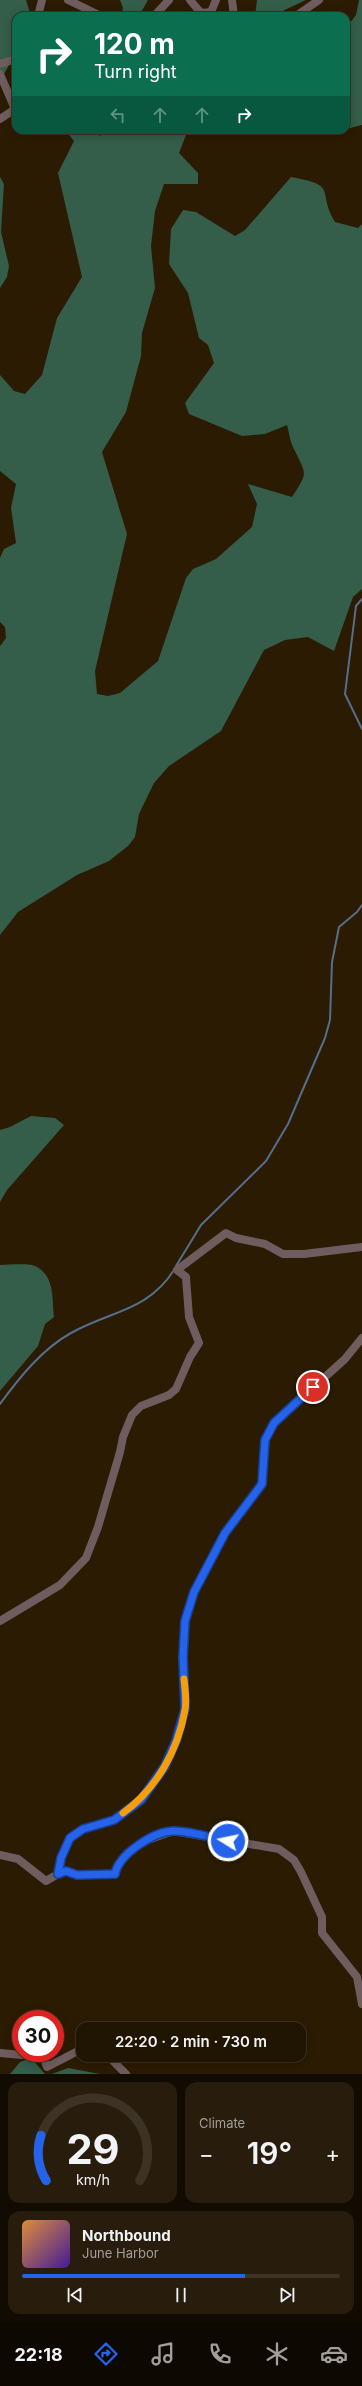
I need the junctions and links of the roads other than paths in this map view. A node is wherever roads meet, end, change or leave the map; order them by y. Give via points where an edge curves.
1 (42, 0) edge
2 (68, 0) edge
3 (169, 0) edge
4 (190, 0) edge
5 (216, 0) edge
6 (232, 0) edge
7 (319, 0) edge
8 (39, 12) edge
9 (93, 12) edge
10 (158, 12) edge
11 (200, 12) edge
12 (211, 12) edge
13 (234, 12) edge
14 (302, 12) edge
15 (12, 60) edge
16 (0, 64) edge
17 (0, 74) edge
18 (12, 102) edge
19 (12, 111) edge
20 (0, 119) edge
21 (362, 1247) edge
22 (362, 1338) edge
23 (0, 1621) edge
24 (0, 1855) edge
25 (58, 1874) junction
26 (362, 2004) edge
27 (76, 2052) edge
28 (0, 2053) edge
29 (12, 2054) edge
30 (64, 2058) edge
31 (45, 2062) edge
32 (57, 2062) edge
33 (114, 2062) edge
34 (126, 2074) edge

1 - 8 street
2 - 9 street
3 - 10 street
4 - 11 street
5 - 12 street
6 - 13 street
7 - 14 street
15 - 16 street
17 - 18 street
19 - 20 street
21 - 23 street via 283,1254 266,1244 236,1238 226,1233 177,1270 186,1277 189,1316 199,1343 176,1390 141,1406 132,1415 86,1558 60,1585
22 - 25 street via 345,1359 274,1423 265,1440 262,1484 225,1533 194,1592 185,1621 185,1709 176,1741 165,1766 141,1800 114,1820 83,1829 70,1838 61,1858
24 - 25 street via 22,1862 46,1881
25 - 26 street via 66,1871 77,1875 115,1874 117,1866 127,1853 145,1841 173,1831 279,1849 294,1860 301,1872 322,1917 322,1933 357,1977
27 - 30 street
28 - 29 street
31 - 32 street via 47,2067
33 - 34 street

